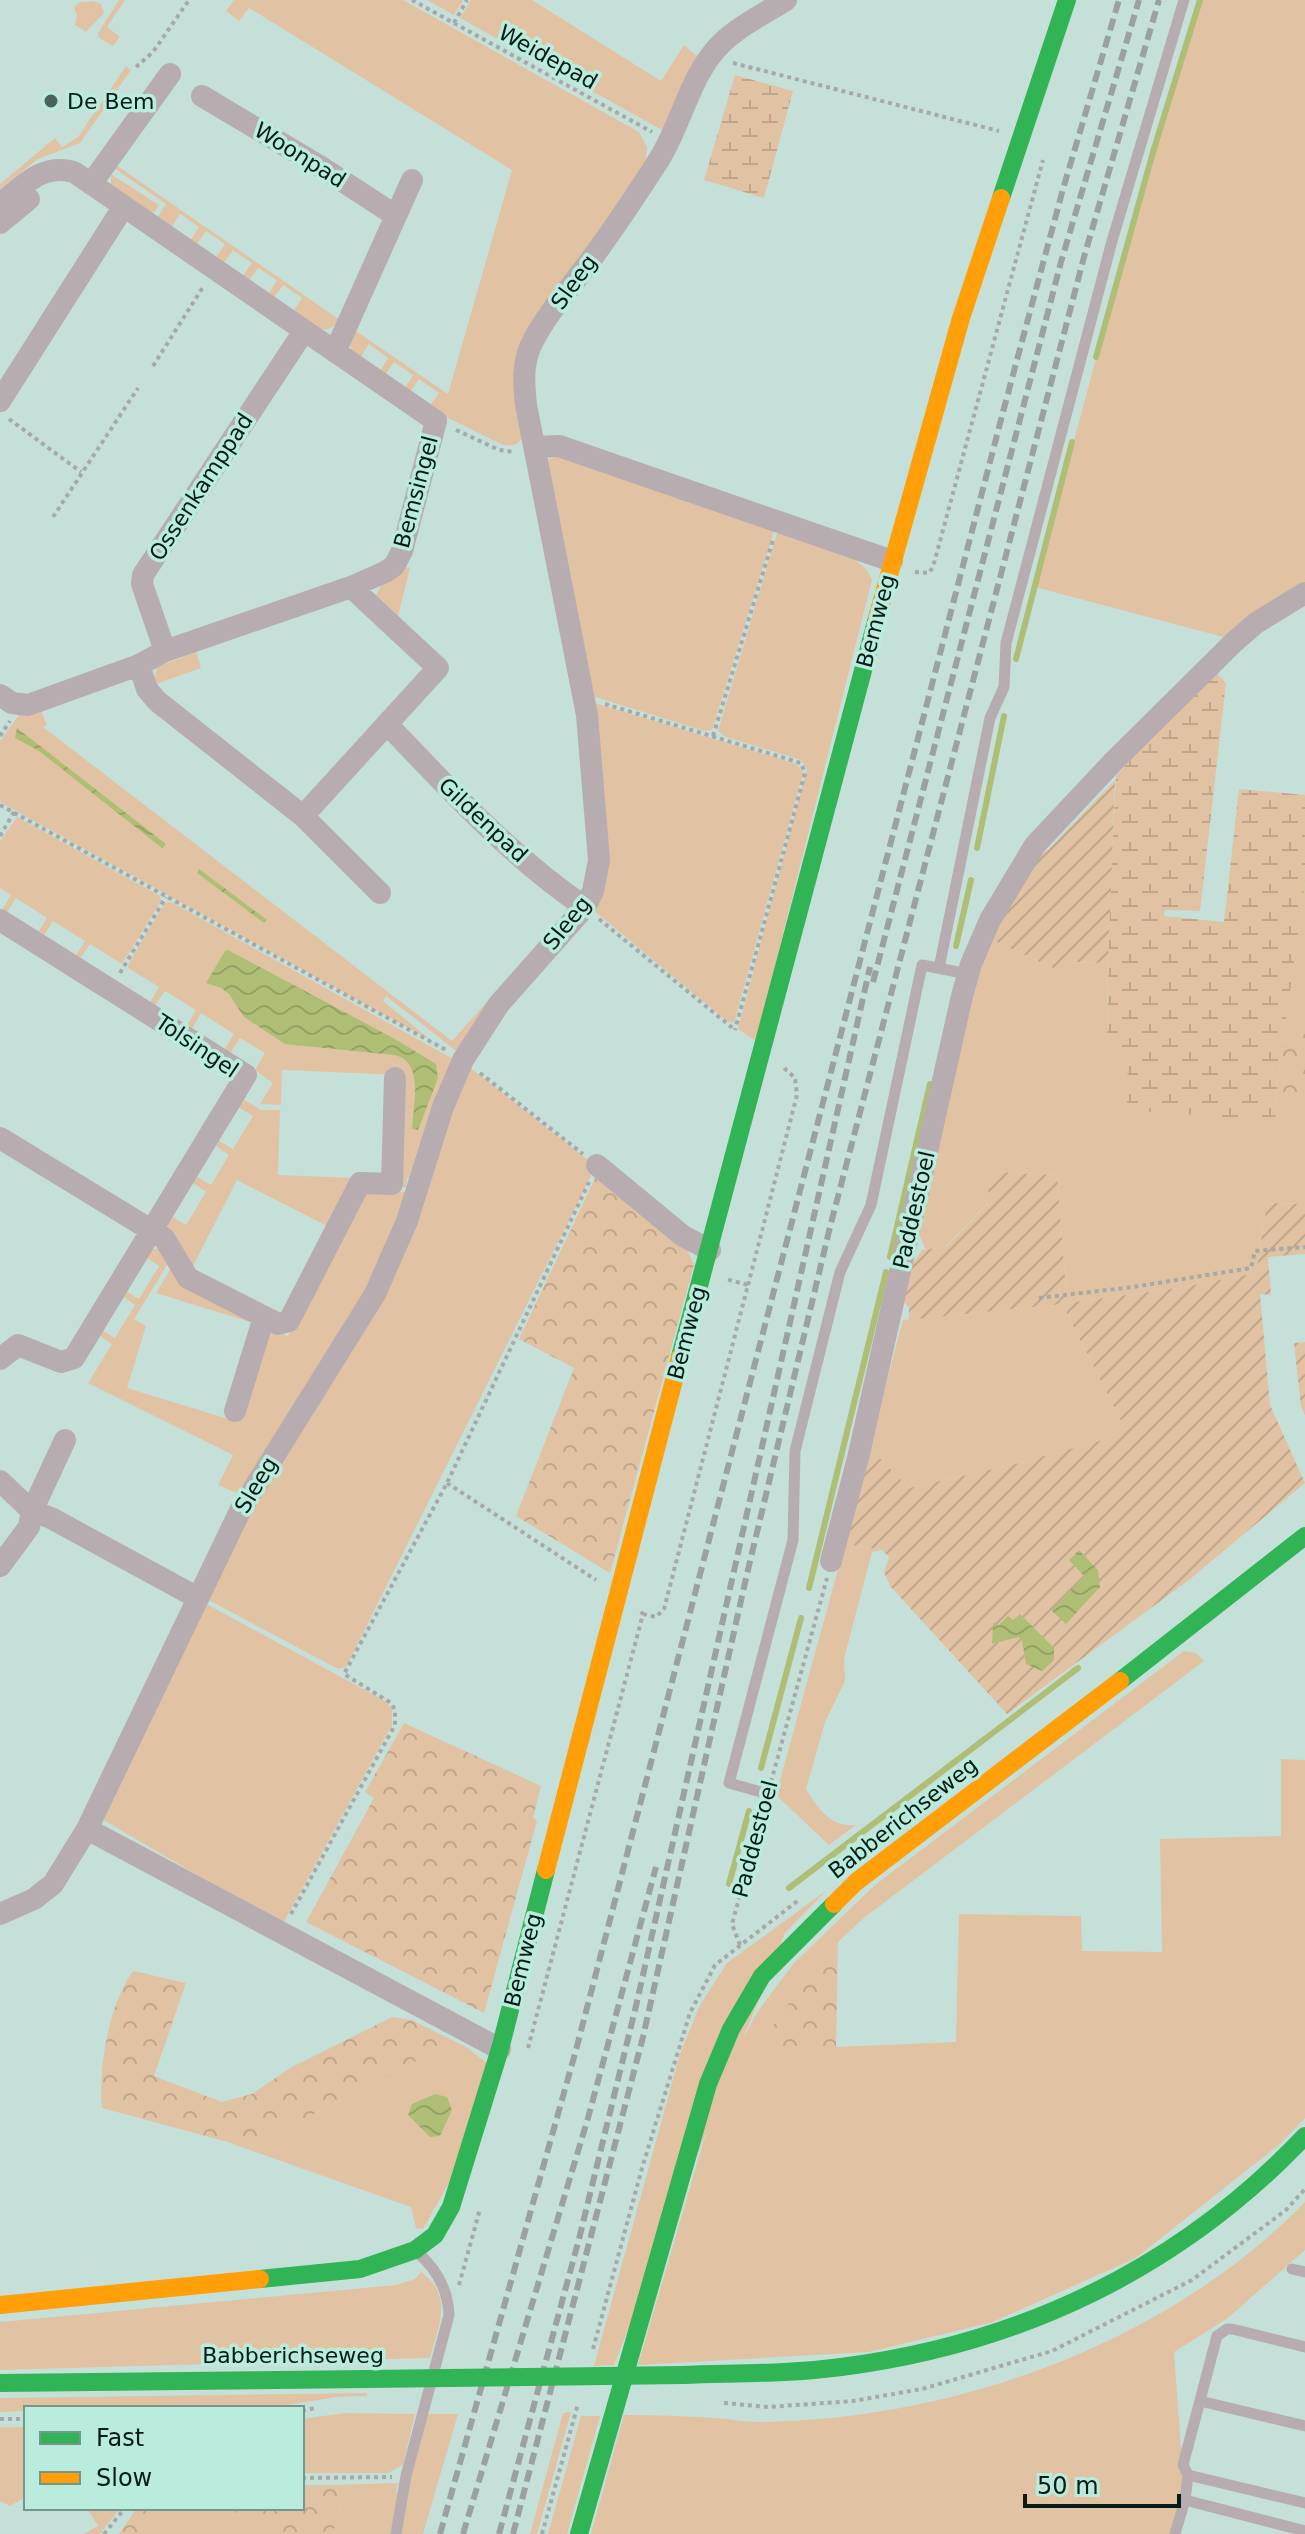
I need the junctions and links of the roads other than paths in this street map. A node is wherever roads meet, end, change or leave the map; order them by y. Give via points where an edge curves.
1 (786, 0) edge
2 (1067, 0) edge
3 (1184, 0) edge
4 (170, 74) dead end
5 (202, 96) dead end
6 (82, 178) junction
7 (412, 180) dead end
8 (0, 204) edge
9 (124, 206) junction
10 (396, 216) junction
11 (0, 223) edge
12 (304, 331) junction
13 (335, 352) junction
14 (0, 401) edge
15 (535, 447) junction
16 (902, 566) junction
17 (351, 587) junction
18 (1305, 593) edge
19 (165, 651) junction
20 (139, 665) junction
21 (0, 695) edge
22 (388, 725) junction
23 (303, 816) junction
24 (380, 893) dead end
25 (585, 907) junction
26 (0, 920) edge
27 (939, 968) junction
28 (968, 974) junction
29 (395, 1078) dead end
30 (0, 1138) edge
31 (597, 1165) road end
32 (152, 1229) junction
33 (710, 1250) junction
34 (264, 1317) junction
35 (0, 1359) edge
36 (235, 1411) dead end
37 (65, 1440) dead end
38 (0, 1481) edge
39 (32, 1511) junction
40 (1305, 1536) edge
41 (831, 1561) road end
42 (0, 1566) edge
43 (198, 1598) junction
44 (768, 1794) road end
45 (87, 1829) junction
46 (0, 1914) edge
47 (500, 2049) junction
48 (1305, 2136) edge
49 (415, 2250) junction
50 (1292, 2269) dead end
51 (1305, 2272) edge
52 (0, 2305) edge
53 (1305, 2347) edge
54 (0, 2383) edge
55 (1200, 2401) junction
56 (1305, 2426) edge
57 (1188, 2475) junction
58 (1185, 2500) junction
59 (1305, 2503) edge
60 (1305, 2531) edge
61 (396, 2534) edge
62 (579, 2534) edge
63 (1175, 2534) edge

1 - 15 street, Sleeg via 714,51 669,141 609,236 540,328 524,382
2 - 16 street, Bemweg via 961,318
3 - 27 lane via 1112,241 1006,643 1004,687 990,718
4 - 6 street
5 - 10 street, Woonpad
6 - 8 street via 63,169 46,171
6 - 9 street, Bemsingel
6 - 11 street via 56,177
7 - 10 street
9 - 12 street, Bemsingel
9 - 14 street
10 - 13 street
12 - 13 street, Bemsingel
12 - 19 street, Ossenkamppad via 143,575
13 - 17 street, Bemsingel via 436,421 398,559 385,572
15 - 16 street via 559,446
15 - 25 street, Sleeg via 584,697 594,783 599,860
16 - 33 street, Bemweg
17 - 19 street, Bemsingel
17 - 22 street via 438,668
18 - 28 street, Paddestoel via 1233,643 1035,845 990,920
19 - 20 street, Bemsingel
20 - 21 street, Bemsingel via 28,705
20 - 23 street via 157,701
22 - 23 street
22 - 25 street, Gildenpad via 518,854
23 - 24 street
25 - 43 street, Sleeg via 499,1004 463,1060 407,1221 375,1294 241,1509
26 - 32 street, Tolsingel via 246,1075
27 - 28 lane
27 - 44 lane via 922,965 871,1205 840,1272 795,1451 793,1540 729,1783
28 - 41 street, Paddestoel
29 - 34 street via 392,1184 360,1183 289,1321 278,1324
30 - 32 street
31 - 33 street via 683,1236
32 - 34 street via 168,1242 188,1278
32 - 35 street, Tolsingel via 74,1358 61,1362 18,1345
33 - 47 street, Bemweg
34 - 36 street
37 - 39 street
38 - 39 street
39 - 42 street via 29,1527
39 - 43 street
40 - 62 street, Babberichseweg via 856,1882 762,1976 731,2029 708,2084
43 - 45 street, Sleeg
45 - 46 street, Sleeg via 53,1884
45 - 47 street
47 - 49 street, Bemweg via 451,2207 435,2235
48 - 54 street, Babberichseweg, bridge via 1237,2198 1145,2266 1094,2294 1026,2323 860,2365 683,2375
49 - 52 street, Bemweg via 360,2269
49 - 61 lane via 443,2284 449,2315
50 - 51 lane
53 - 55 lane via 1227,2329 1217,2336
55 - 56 lane
55 - 57 lane via 1183,2460
57 - 58 lane
57 - 59 lane
58 - 60 lane
58 - 63 lane

